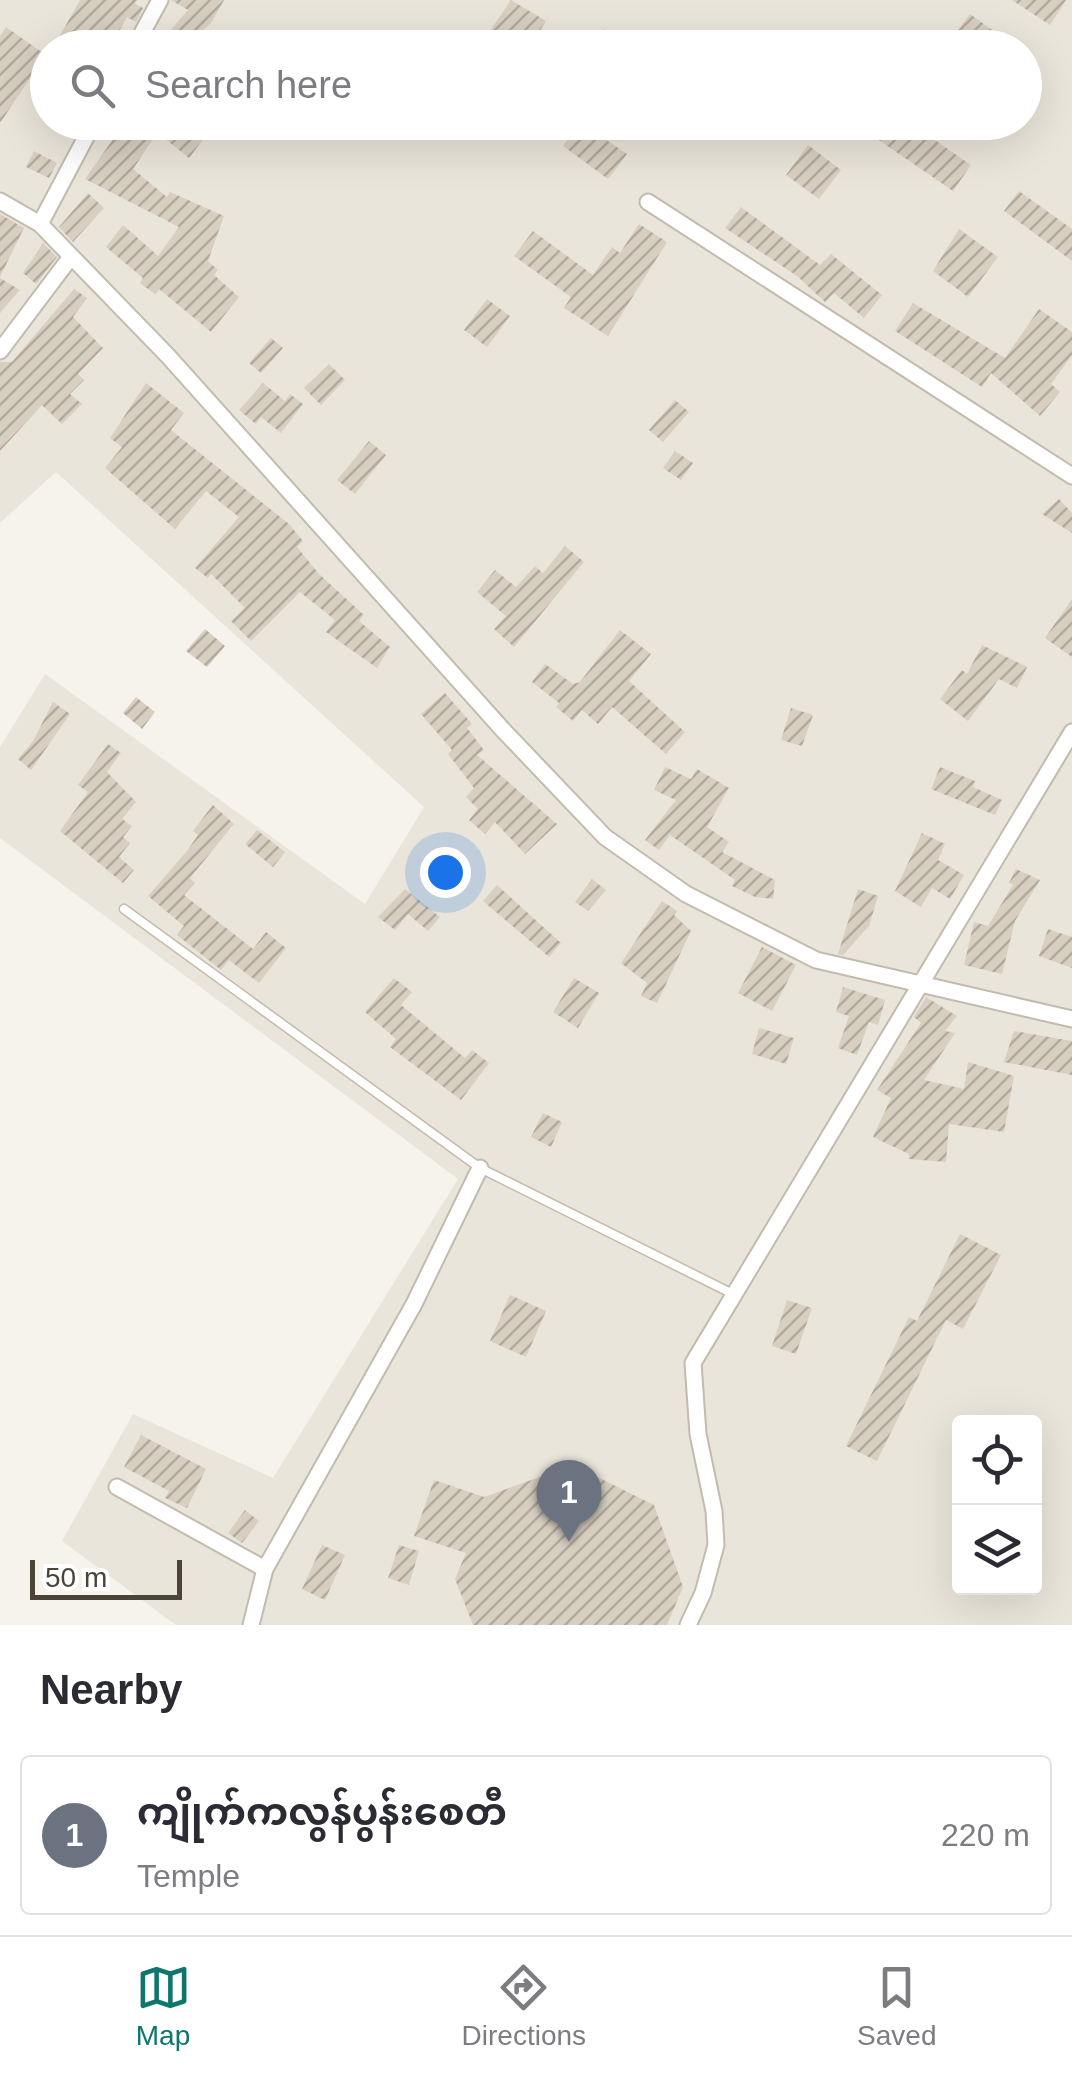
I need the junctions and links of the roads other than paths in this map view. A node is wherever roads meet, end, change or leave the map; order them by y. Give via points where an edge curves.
1 (160, 0) edge
2 (144, 30) edge
3 (84, 140) edge
4 (0, 201) edge
5 (648, 202) dead end
6 (40, 224) junction
7 (70, 258) junction
8 (0, 351) edge
9 (1072, 476) edge
10 (1072, 732) edge
11 (124, 909) dead end
12 (923, 984) junction
13 (1072, 1019) edge
14 (480, 1168) junction
15 (735, 1295) junction
16 (117, 1487) dead end
17 (265, 1569) junction
18 (251, 1625) edge
19 (688, 1625) edge

1 - 2 street
3 - 6 street
4 - 6 street
5 - 9 street
6 - 7 street
7 - 8 street
7 - 12 street via 168,356 605,836 686,894 816,960
10 - 12 street
11 - 14 lane
12 - 13 street
12 - 15 street
14 - 15 lane
14 - 17 street via 414,1304
15 - 19 street via 692,1362 716,1545
16 - 17 street
17 - 18 street

